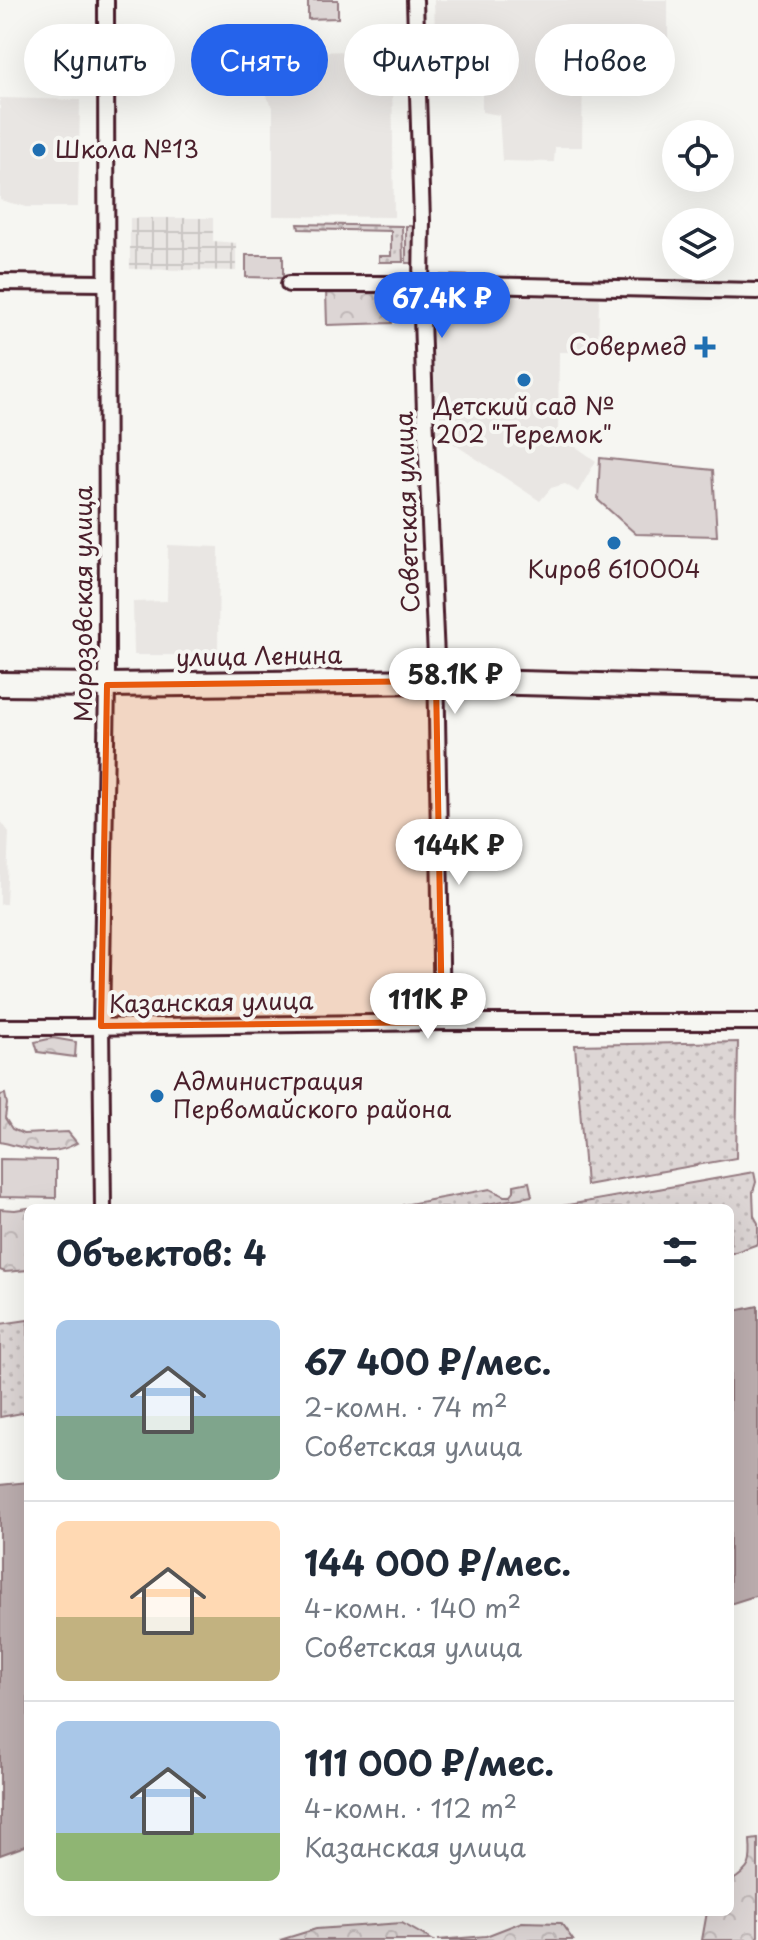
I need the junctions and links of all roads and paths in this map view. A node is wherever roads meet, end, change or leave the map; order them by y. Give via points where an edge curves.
1 (106, 0) edge
2 (415, 0) edge
3 (0, 282) edge
4 (106, 283) junction
5 (289, 284) dead end
6 (421, 284) junction
7 (758, 291) edge
8 (436, 681) junction
9 (0, 684) edge
10 (107, 685) junction
11 (758, 689) edge
12 (442, 1022) junction
13 (758, 1022) edge
14 (101, 1026) junction
15 (0, 1027) edge
16 (103, 1204) edge

1 - 4 street, Морозовская улица
2 - 6 street, Советская улица
3 - 4 street
4 - 10 street, Морозовская улица
5 - 6 street
6 - 7 street
6 - 8 street, Советская улица
8 - 10 main road, улица Ленина
8 - 11 main road, улица Ленина
8 - 12 street, Советская улица
9 - 10 main road, улица Ленина
10 - 14 street, Морозовская улица
12 - 13 street, Казанская улица
12 - 14 street, Казанская улица
14 - 15 street, Казанская улица
14 - 16 street, Морозовская улица

